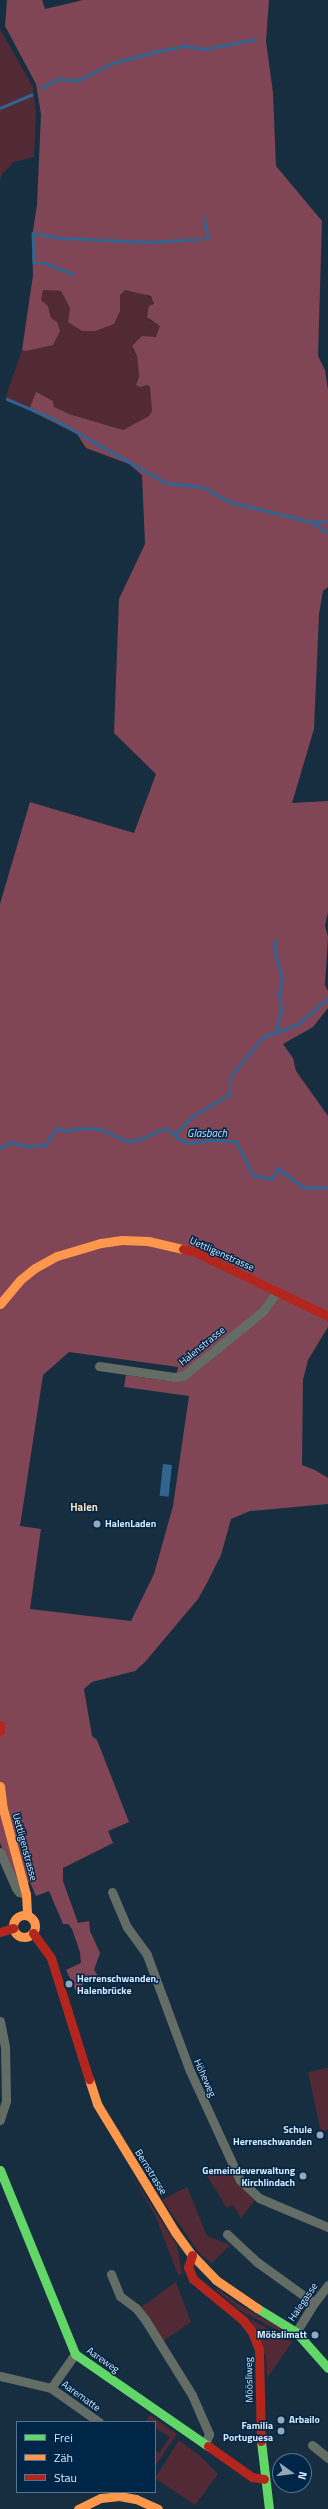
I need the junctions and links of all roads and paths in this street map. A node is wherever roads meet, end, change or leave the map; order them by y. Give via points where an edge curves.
1 (277, 1291) junction
2 (0, 1304) edge
3 (328, 1316) edge
4 (99, 1366) dead end
5 (0, 1725) edge
6 (0, 1731) edge
7 (0, 1786) edge
8 (0, 1852) edge
9 (112, 1892) dead end
10 (26, 1894) junction
11 (27, 1915) junction
12 (13, 1928) junction
13 (0, 1932) edge
14 (33, 1933) junction
15 (0, 2021) edge
16 (0, 2120) edge
17 (0, 2170) edge
18 (328, 2227) edge
19 (227, 2234) dead end
20 (191, 2258) junction
21 (111, 2274) dead end
22 (328, 2285) edge
23 (314, 2303) junction
24 (296, 2332) junction
25 (75, 2354) junction
26 (328, 2368) edge
27 (0, 2376) edge
28 (51, 2388) junction
29 (98, 2421) edge
30 (206, 2444) junction
31 (312, 2445) dead end
32 (328, 2458) edge
33 (264, 2479) junction
34 (78, 2509) edge
35 (158, 2509) edge
36 (269, 2509) edge

1 - 2 main road, Uettligenstrasse via 195,1252 148,1241 122,1240 80,1248 57,1256 20,1280
1 - 3 main road, Uettligenstrasse
1 - 4 street, Halenstrasse via 263,1311 181,1377
5 - 6 main road
7 - 10 main road, Uettligenstrasse via 3,1809
8 - 10 street via 16,1888
9 - 18 street, Höheweg via 127,1927 147,1954 190,2071 240,2180 259,2198
10 - 11 main road, Uettligenstrasse
11 - 12 main road via 16,1918
11 - 14 main road via 35,1922
12 - 13 main road
12 - 14 main road via 20,1936
14 - 20 main road, Bernstrasse via 51,1958 97,2104
15 - 16 street via 5,2047 6,2100
17 - 25 main road, Aareweg
19 - 23 street via 257,2262
20 - 24 main road, Bernstrasse via 235,2294
20 - 33 main road, Möösliweg via 188,2271 199,2285 243,2320 252,2332 259,2350 262,2368 260,2449
21 - 30 street via 120,2296 136,2308 146,2321 192,2395 209,2434
22 - 23 street, Halegasse
23 - 24 street, Halegasse
24 - 26 main road, Bernstrasse
25 - 28 street, Aarematte
25 - 30 main road, Aareweg
27 - 28 street, Aarematte
28 - 29 street, Aarematte
30 - 33 main road, Aareweg via 252,2477
31 - 32 street
33 - 36 main road, Möösliweg
34 - 35 main road via 101,2498 119,2496 136,2499

